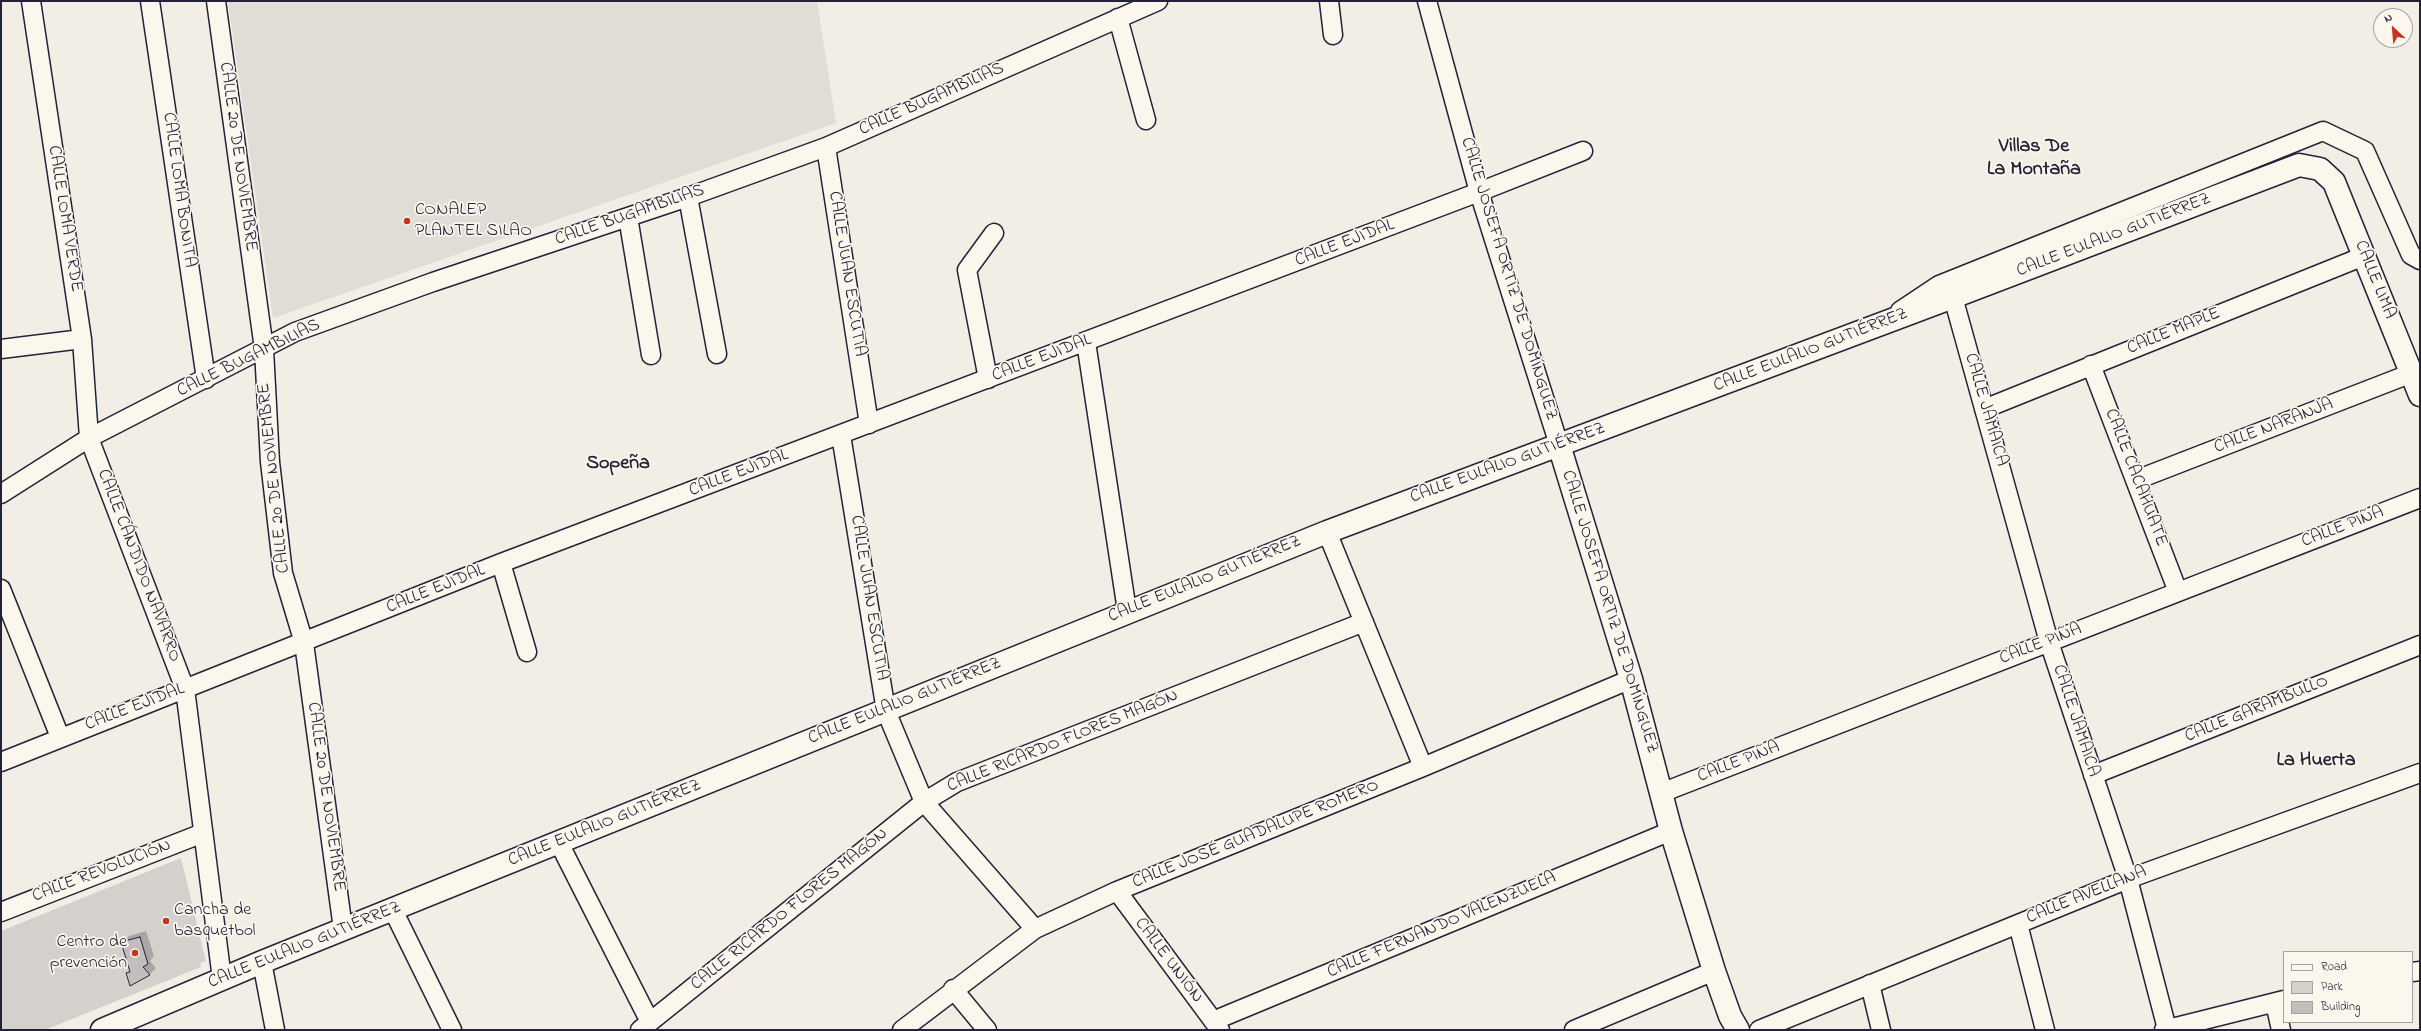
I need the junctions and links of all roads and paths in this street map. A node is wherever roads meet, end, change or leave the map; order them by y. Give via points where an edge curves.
1 (31, 1) edge
2 (150, 1) edge
3 (216, 1) edge
4 (1158, 1) edge
5 (1329, 1) edge
6 (1427, 1) edge
7 (1118, 18) junction
8 (1333, 35) dead end
9 (1146, 120) dead end
10 (826, 147) junction
11 (1583, 151) dead end
12 (2320, 169) joint
13 (1479, 192) junction
14 (688, 197) junction
15 (628, 217) junction
16 (994, 233) dead end
17 (2364, 256) junction
18 (2420, 260) edge
19 (1953, 298) junction
20 (1880, 325) junction
21 (82, 339) junction
22 (1086, 342) junction
23 (1, 349) edge
24 (264, 349) junction
25 (717, 354) dead end
26 (651, 355) dead end
27 (2092, 365) junction
28 (2412, 373) junction
29 (206, 379) junction
30 (988, 379) junction
31 (2420, 395) edge
32 (1984, 409) junction
33 (869, 424) junction
34 (842, 435) junction
35 (89, 438) junction
36 (1559, 446) junction
37 (2136, 480) junction
38 (1, 494) edge
39 (2420, 498) edge
40 (1327, 532) junction
41 (502, 563) junction
42 (1, 589) edge
43 (2178, 592) junction
44 (1127, 612) junction
45 (1364, 622) junction
46 (2049, 642) junction
47 (304, 643) junction
48 (2420, 645) edge
49 (527, 652) dead end
50 (1631, 679) junction
51 (185, 689) junction
52 (886, 711) junction
53 (60, 738) junction
54 (1, 762) edge
55 (1423, 767) junction
56 (2420, 773) edge
57 (2093, 775) junction
58 (1662, 793) junction
59 (924, 802) junction
60 (1671, 831) junction
61 (203, 833) junction
62 (559, 843) junction
63 (2128, 879) junction
64 (1117, 891) junction
65 (393, 910) junction
66 (1, 912) edge
67 (2018, 924) junction
68 (344, 929) junction
69 (1035, 929) junction
70 (262, 962) junction
71 (1714, 972) junction
72 (222, 980) junction
73 (1870, 984) junction
74 (953, 989) junction
75 (2279, 1002) edge
76 (1217, 1025) edge
77 (1733, 1025) edge
78 (645, 1026) edge
79 (104, 1030) edge
80 (275, 1030) edge
81 (452, 1030) edge
82 (902, 1030) edge
83 (987, 1030) edge
84 (1574, 1030) edge
85 (1759, 1030) edge
86 (1881, 1030) edge
87 (2045, 1030) edge
88 (2166, 1030) edge
89 (2281, 1030) edge

1 - 21 street, CALLE LOMA VERDE
2 - 29 street, CALLE LOMA BONITA
3 - 24 street, CALLE 20 DE NOVIEMBRE
4 - 7 street, CALLE BUGAMBILIAS
5 - 8 street
6 - 13 street, CALLE JOSEFA ORTIZ DE DOMÍNGUEZ
7 - 9 street
7 - 10 street, CALLE BUGAMBILIAS
10 - 14 street, CALLE BUGAMBILIAS
10 - 33 street, CALLE JUAN ESCUTIA
11 - 13 street, CALLE EJIDAL
12 - 17 street, CALLE LIMA via 2334,182
12 - 19 street, CALLE EULALIO GUTIÉRREZ via 2299,165
13 - 22 street, CALLE EJIDAL
13 - 36 street, CALLE JOSEFA ORTIZ DE DOMÍNGUEZ
14 - 15 street, CALLE BUGAMBILIAS
14 - 25 street
15 - 24 street, CALLE BUGAMBILIAS via 433,282 295,332
15 - 26 street
16 - 30 street via 967,270
17 - 27 street, CALLE MAPLE
17 - 28 street, CALLE LIMA
18 - 20 street via 2411,255 2365,151 2323,131 1939,285
19 - 20 street, CALLE EULALIO GUTIÉRREZ
19 - 32 street, CALLE JAMAICA
20 - 36 street, CALLE EULALIO GUTIÉRREZ
21 - 23 street
21 - 35 street, CALLE LOMA VERDE
22 - 30 street, CALLE EJIDAL
22 - 44 street
24 - 29 street, CALLE BUGAMBILIAS
24 - 47 street, CALLE 20 DE NOVIEMBRE via 270,462 283,573
27 - 32 street, CALLE MAPLE
27 - 37 street, CALLE CACAHUATE
28 - 31 street, CALLE LIMA
28 - 37 street, CALLE NARANJA
29 - 35 street, CALLE BUGAMBILIAS
30 - 33 street, CALLE EJIDAL
32 - 46 street, CALLE JAMAICA
33 - 34 street, CALLE EJIDAL
34 - 41 street, CALLE EJIDAL
34 - 52 street, CALLE JUAN ESCUTIA
35 - 38 street, CALLE BUGAMBILIAS
35 - 51 street, CALLE CÁNDIDO NAVARRO
36 - 40 street, CALLE EULALIO GUTIÉRREZ
36 - 50 street, CALLE JOSEFA ORTIZ DE DOMÍNGUEZ
37 - 43 street, CALLE CACAHUATE
39 - 43 street, CALLE PIÑA
40 - 44 street, CALLE EULALIO GUTIÉRREZ
40 - 45 street
41 - 47 street, CALLE EJIDAL
41 - 49 street
42 - 53 street
43 - 46 street, CALLE PIÑA
44 - 52 street, CALLE EULALIO GUTIÉRREZ
45 - 55 street
45 - 59 street, CALLE RICARDO FLORES MAGÓN via 957,782
46 - 57 street, CALLE JAMAICA
46 - 58 street, CALLE PIÑA
47 - 51 street, CALLE EJIDAL
47 - 68 street, CALLE 20 DE NOVIEMBRE
48 - 57 street, CALLE GARAMBULLO
50 - 55 street, CALLE JOSÉ GUADALUPE ROMERO
50 - 58 street, CALLE JOSEFA ORTIZ DE DOMÍNGUEZ
51 - 53 street, CALLE EJIDAL
51 - 61 street, CALLE CÁNDIDO NAVARRO
52 - 59 street, CALLE JUAN ESCUTIA
52 - 62 street, CALLE EULALIO GUTIÉRREZ
53 - 54 street, CALLE EJIDAL
55 - 64 street, CALLE JOSÉ GUADALUPE ROMERO
56 - 63 street, CALLE AVELLANA
57 - 63 street, CALLE JAMAICA
58 - 60 street, CALLE JOSEFA ORTIZ DE DOMÍNGUEZ
59 - 69 street, CALLE JUAN ESCUTIA
59 - 78 street, CALLE RICARDO FLORES MAGÓN
60 - 71 street, CALLE JOSEFA ORTIZ DE DOMÍNGUEZ
60 - 76 street, CALLE FERNANDO VALENZUELA
61 - 66 street, CALLE REVOLUCIÓN
61 - 72 street, CALLE CÁNDIDO NAVARRO
62 - 65 street, CALLE EULALIO GUTIÉRREZ
62 - 78 street
63 - 67 street, CALLE AVELLANA
63 - 88 street, CALLE JAMAICA
64 - 69 street, CALLE JOSÉ GUADALUPE ROMERO
64 - 76 street, CALLE UNIÓN
65 - 68 street, CALLE EULALIO GUTIÉRREZ
65 - 81 street
67 - 73 street, CALLE AVELLANA
67 - 87 street
68 - 70 street, CALLE EULALIO GUTIÉRREZ
69 - 74 street, CALLE JOSÉ GUADALUPE ROMERO
70 - 72 street, CALLE EULALIO GUTIÉRREZ
70 - 80 street
71 - 77 street, CALLE JOSEFA ORTIZ DE DOMÍNGUEZ
71 - 84 street
72 - 79 street, CALLE EULALIO GUTIÉRREZ
73 - 85 street, CALLE AVELLANA
73 - 86 street
74 - 82 street, CALLE JOSÉ GUADALUPE ROMERO
74 - 83 street
75 - 88 street
75 - 89 street

